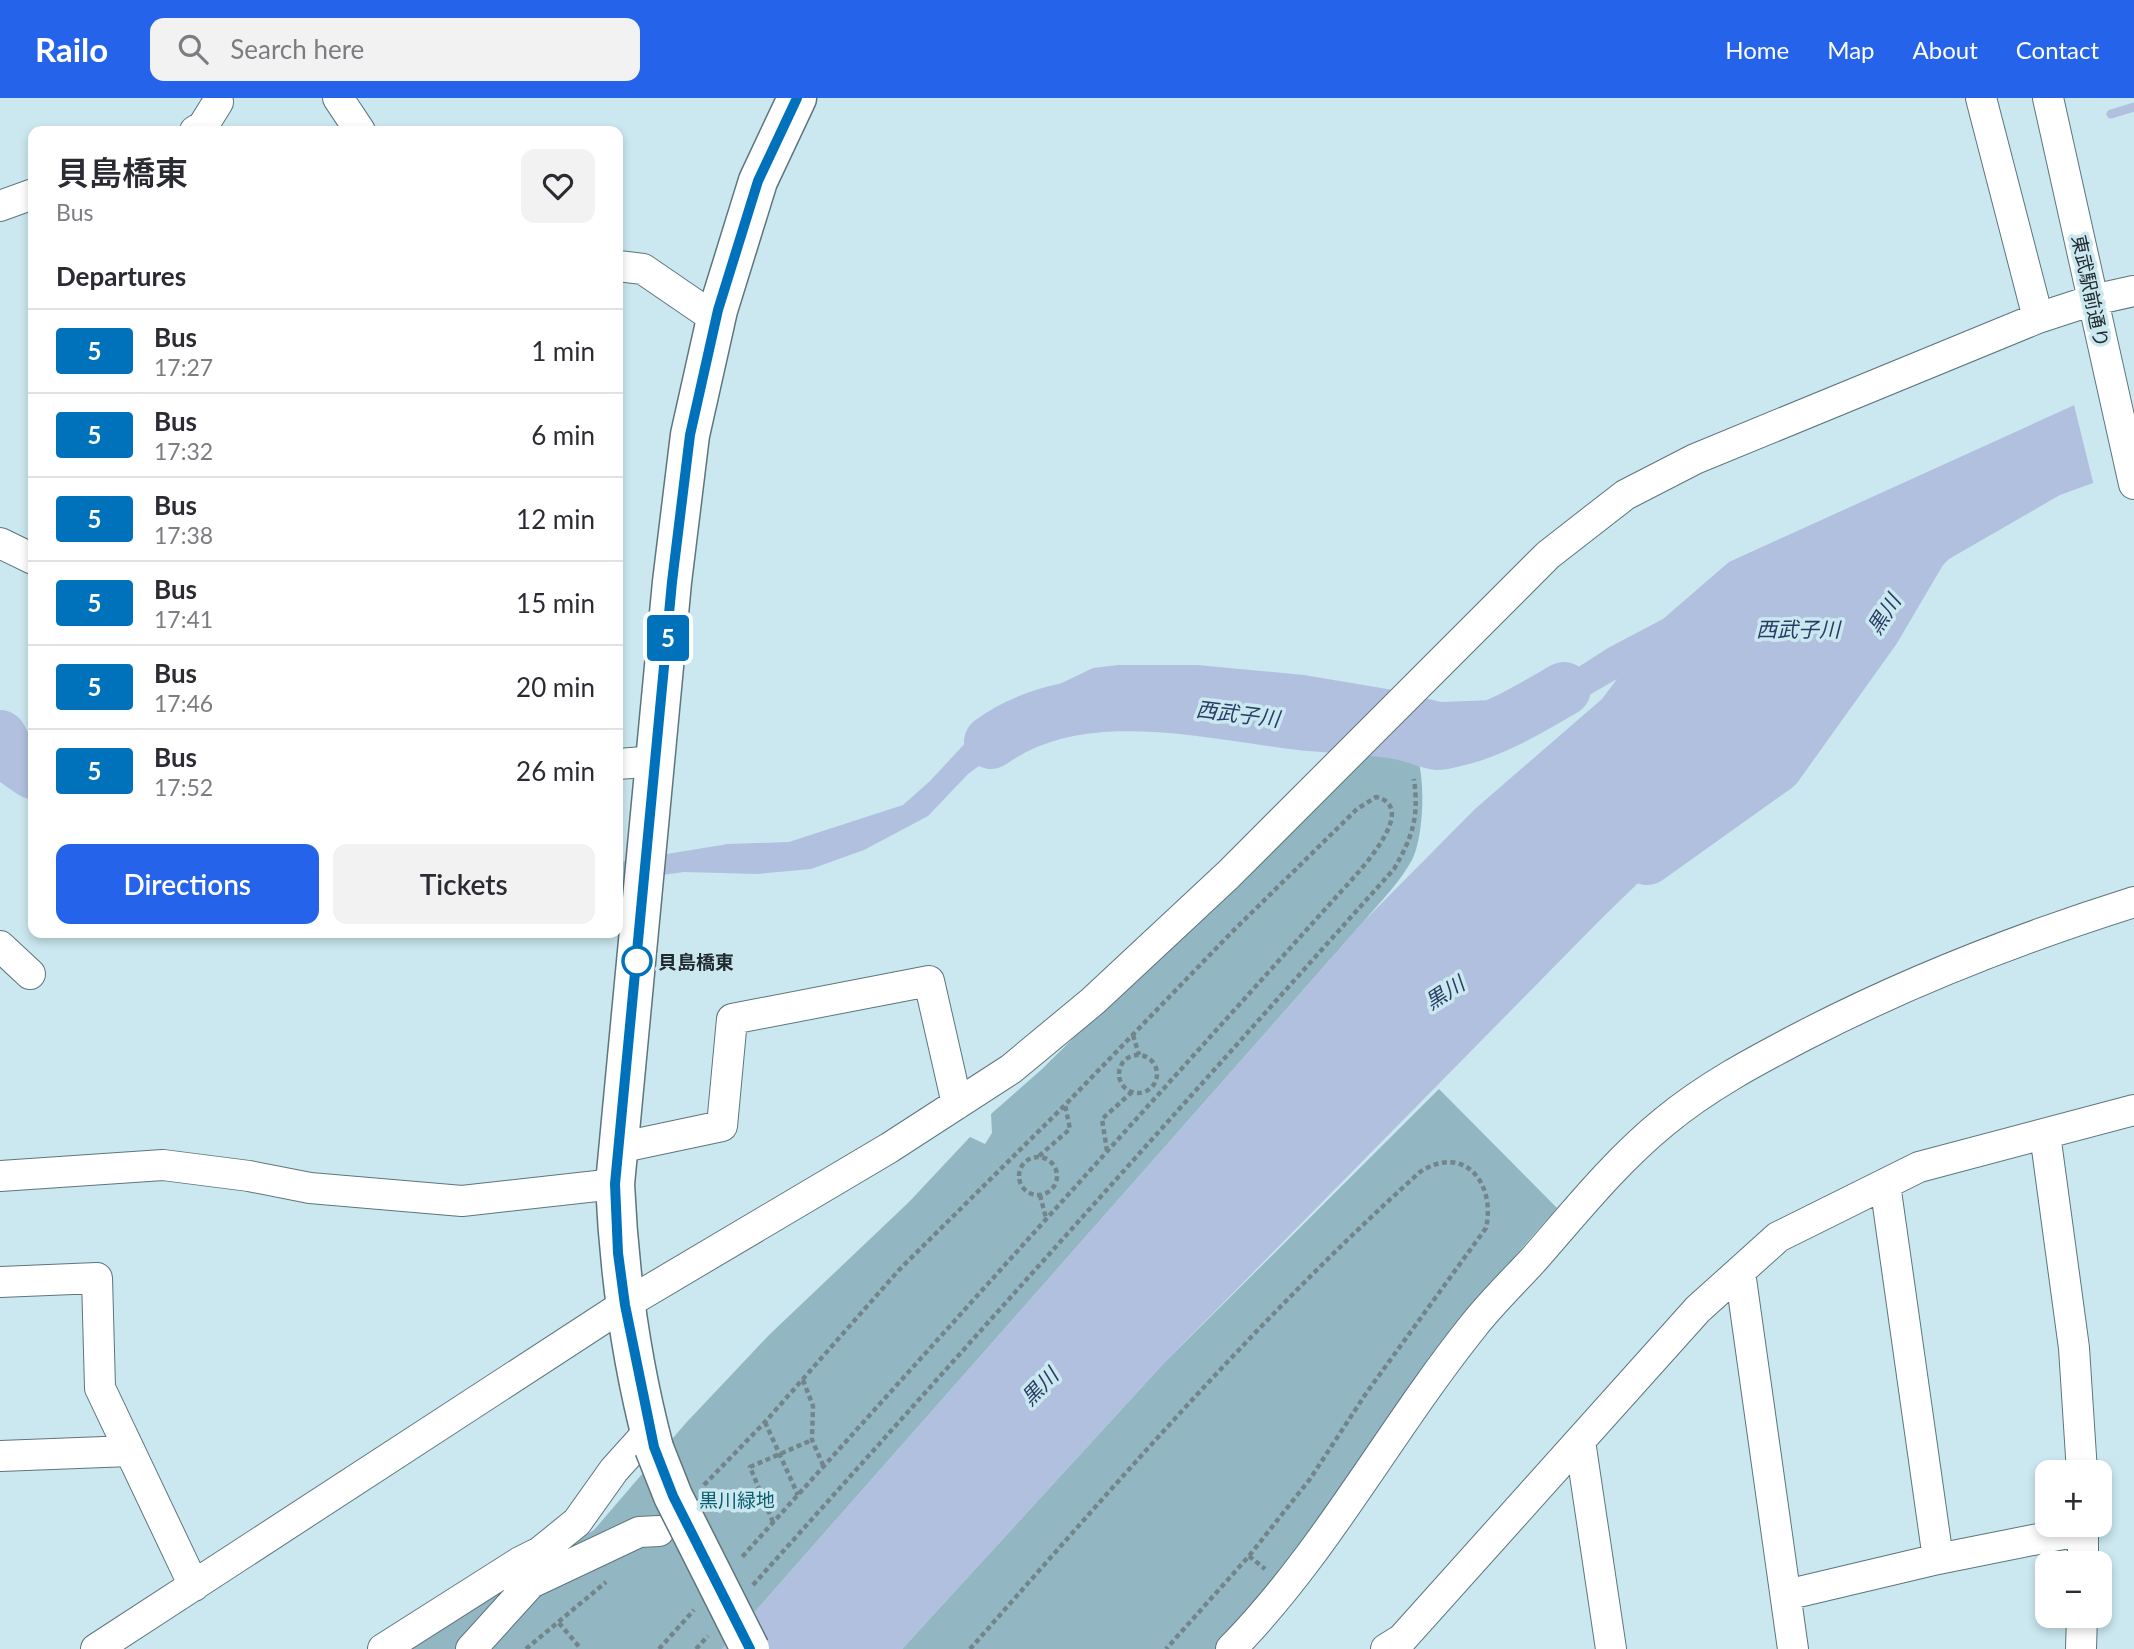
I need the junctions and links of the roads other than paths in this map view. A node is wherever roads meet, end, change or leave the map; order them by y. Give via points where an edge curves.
1 (797, 98) edge
2 (1981, 98) edge
3 (2048, 98) edge
4 (218, 102) dead end
5 (203, 126) edge
6 (28, 196) edge
7 (0, 206) edge
8 (623, 267) edge
9 (2134, 290) edge
10 (2095, 312) junction
11 (2038, 318) junction
12 (716, 319) junction
13 (2134, 484) edge
14 (0, 543) edge
15 (28, 557) edge
16 (657, 761) junction
17 (623, 764) edge
18 (2134, 902) edge
19 (0, 946) edge
20 (30, 974) dead end
21 (957, 1104) junction
22 (2134, 1110) edge
23 (2045, 1134) junction
24 (616, 1166) junction
25 (0, 1176) edge
26 (1885, 1184) junction
27 (1740, 1272) junction
28 (0, 1282) edge
29 (625, 1305) junction
30 (652, 1439) junction
31 (1580, 1441) junction
32 (130, 1451) junction
33 (0, 1456) edge
34 (2081, 1460) edge
35 (659, 1531) dead end
36 (2038, 1537) edge
37 (1938, 1559) junction
38 (532, 1569) junction
39 (194, 1586) junction
40 (1786, 1595) junction
41 (2082, 1628) edge
42 (1399, 1646) edge
43 (96, 1649) edge
44 (383, 1649) edge
45 (471, 1649) edge
46 (750, 1649) edge
47 (1231, 1649) edge
48 (1611, 1649) edge
49 (1793, 1649) edge
50 (2081, 1649) edge

1 - 12 highway via 758,181
2 - 11 street
3 - 10 street, 東武駅前通り
4 - 5 street
6 - 7 street
8 - 12 street via 643,269
9 - 10 street
10 - 11 street
10 - 13 street, 東武駅前通り
11 - 21 street via 1695,459 1625,495 1548,555 1228,875 1093,1001 1011,1069
12 - 16 highway via 690,435
14 - 15 street
16 - 17 street
16 - 24 highway
18 - 47 street via 1976,957 1845,1014 1726,1078 1663,1123 1584,1201 1475,1324 1283,1594
19 - 20 street
21 - 24 street via 929,981 732,1019 722,1126
21 - 29 street
22 - 23 street
23 - 26 street via 1919,1167
23 - 34 street via 2074,1348
24 - 25 street via 462,1201 310,1188 163,1166
24 - 29 highway via 618,1253
26 - 27 street via 1778,1237
26 - 37 street
27 - 31 street via 1698,1309
27 - 40 street
28 - 32 street via 97,1278 100,1388
29 - 30 highway
29 - 39 street
30 - 38 street via 614,1470 577,1521 540,1552
30 - 46 highway, bridge via 679,1508
31 - 42 street
31 - 48 street
32 - 33 street
32 - 39 street
35 - 38 street via 639,1532
36 - 37 street
37 - 40 street
38 - 44 street
38 - 45 street
39 - 43 street
40 - 49 street
41 - 50 street

